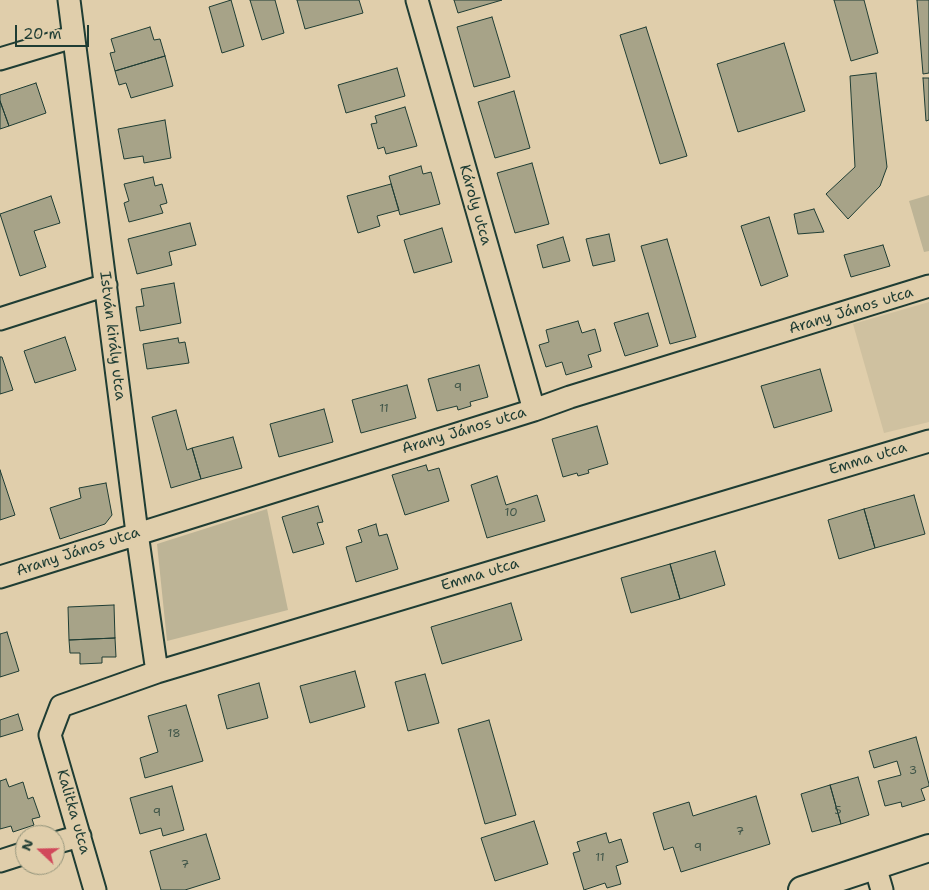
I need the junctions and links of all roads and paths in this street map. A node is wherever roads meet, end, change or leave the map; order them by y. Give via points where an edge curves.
1 (417, 0) edge
2 (72, 1) edge
3 (73, 37) junction
4 (0, 59) edge
5 (106, 285) junction
6 (929, 286) edge
7 (0, 319) edge
8 (534, 410) junction
9 (929, 441) edge
10 (137, 533) junction
11 (0, 577) edge
12 (157, 672) junction
13 (50, 735) joint
14 (80, 836) junction
15 (65, 841) edge
16 (929, 848) edge
17 (15, 856) edge
18 (0, 861) edge
19 (878, 878) edge
20 (95, 890) edge
21 (802, 890) edge

1 - 8 street, Károly utca
2 - 3 street, István király utca
3 - 4 street
3 - 5 street, István király utca
5 - 7 street
5 - 10 street, István király utca
6 - 8 street, Arany János utca
8 - 10 street, Arany János utca
9 - 12 street, Emma utca
10 - 11 street, Arany János utca
10 - 12 street, István király utca
12 - 13 street, Emma utca via 61,706
13 - 14 street, Kalitka utca
14 - 15 street
14 - 20 street, Kalitka utca
16 - 19 street
17 - 18 street
19 - 21 street

